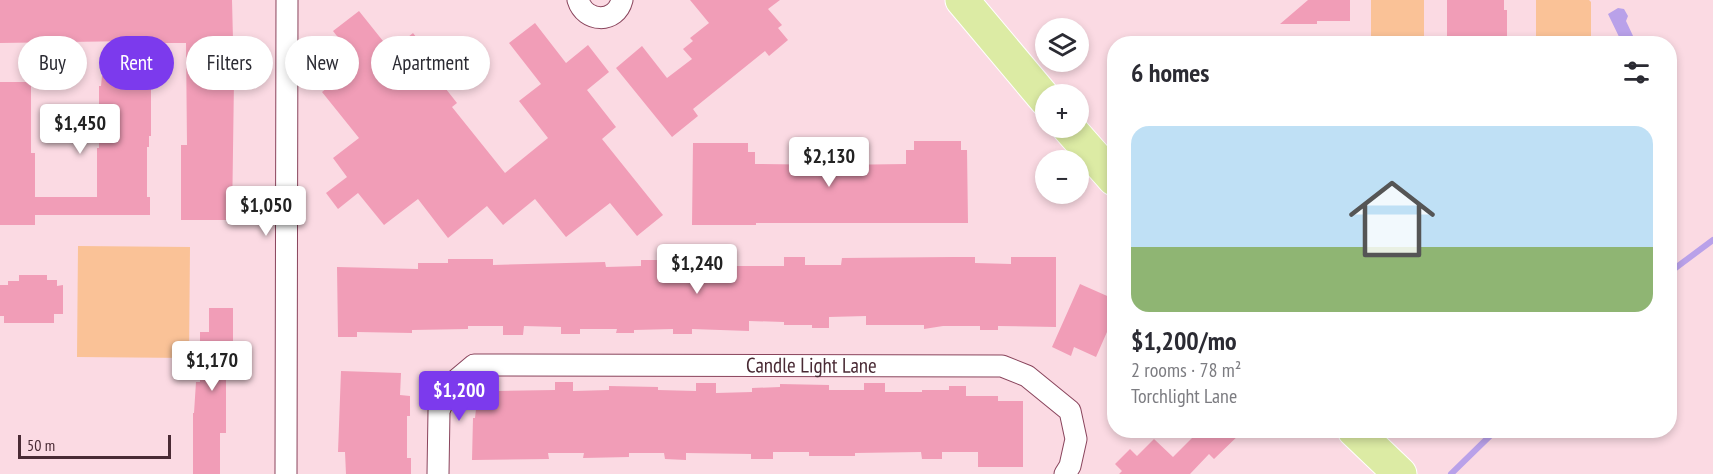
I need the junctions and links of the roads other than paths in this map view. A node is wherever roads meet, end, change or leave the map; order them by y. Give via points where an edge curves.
1 (287, 0) edge
2 (578, 0) edge
3 (622, 0) edge
4 (962, 0) edge
5 (1035, 87) edge
6 (1078, 138) edge
7 (1107, 171) edge
8 (1363, 438) edge
9 (286, 474) edge
10 (438, 474) edge
11 (1065, 474) edge
12 (1401, 474) edge

1 - 9 street
2 - 3 street via 584,12 596,18 617,12
4 - 5 main road
6 - 7 main road
8 - 12 main road
10 - 11 street, Candle Light Lane via 439,411 449,387 474,366 1002,366 1027,376 1070,411 1076,439

